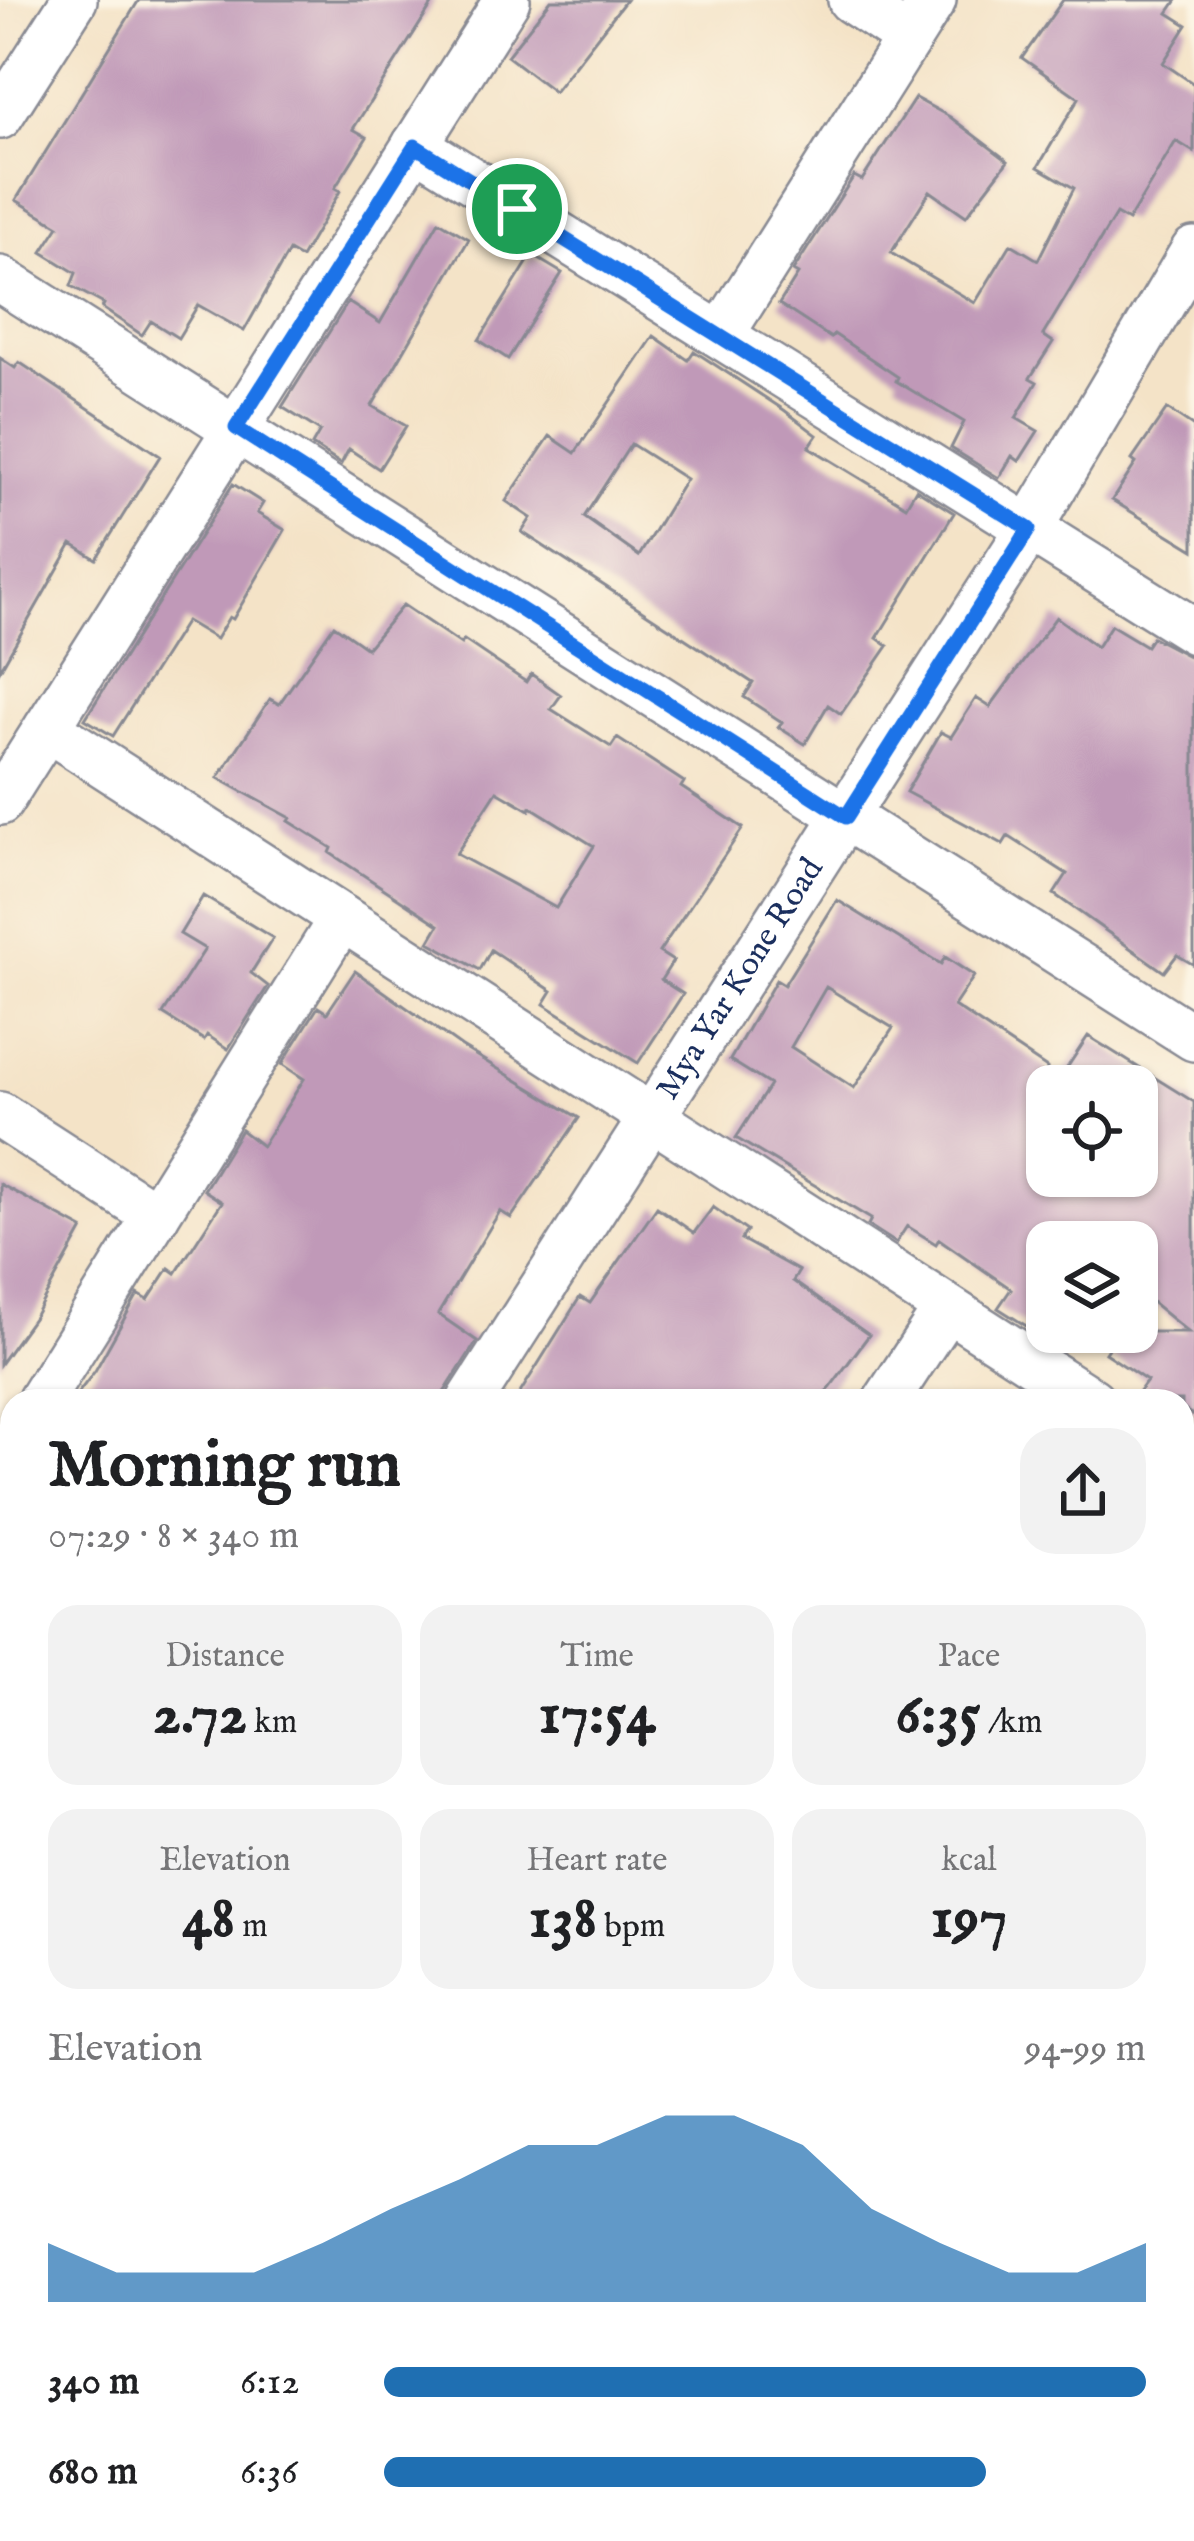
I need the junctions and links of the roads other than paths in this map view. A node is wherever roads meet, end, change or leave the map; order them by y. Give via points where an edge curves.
1 (74, 0) edge
2 (506, 0) edge
3 (850, 0) edge
4 (934, 0) edge
5 (909, 38) junction
6 (0, 116) edge
7 (415, 146) junction
8 (1194, 250) edge
9 (0, 279) edge
10 (721, 335) junction
11 (236, 428) junction
12 (1029, 529) junction
13 (1194, 631) edge
14 (47, 728) junction
15 (0, 802) edge
16 (846, 817) junction
17 (342, 918) junction
18 (1194, 1038) edge
19 (0, 1115) edge
20 (651, 1119) junction
21 (156, 1216) junction
22 (947, 1308) junction
23 (48, 1389) edge
24 (478, 1389) edge
25 (894, 1389) edge
26 (1073, 1389) edge

1 - 6 street
2 - 7 street
3 - 5 street
4 - 5 street
5 - 10 street
7 - 10 street
7 - 11 street
8 - 12 street, Mya Yar Kone Road
9 - 11 street
10 - 12 street
11 - 14 street
11 - 16 street
12 - 13 street
12 - 16 street, Mya Yar Kone Road
14 - 15 street
14 - 17 street
16 - 18 street
16 - 20 street, Mya Yar Kone Road
17 - 20 street
17 - 21 street
19 - 21 street
20 - 22 street
20 - 24 street, Mya Yar Kone Road
21 - 23 street
22 - 25 street
22 - 26 street

